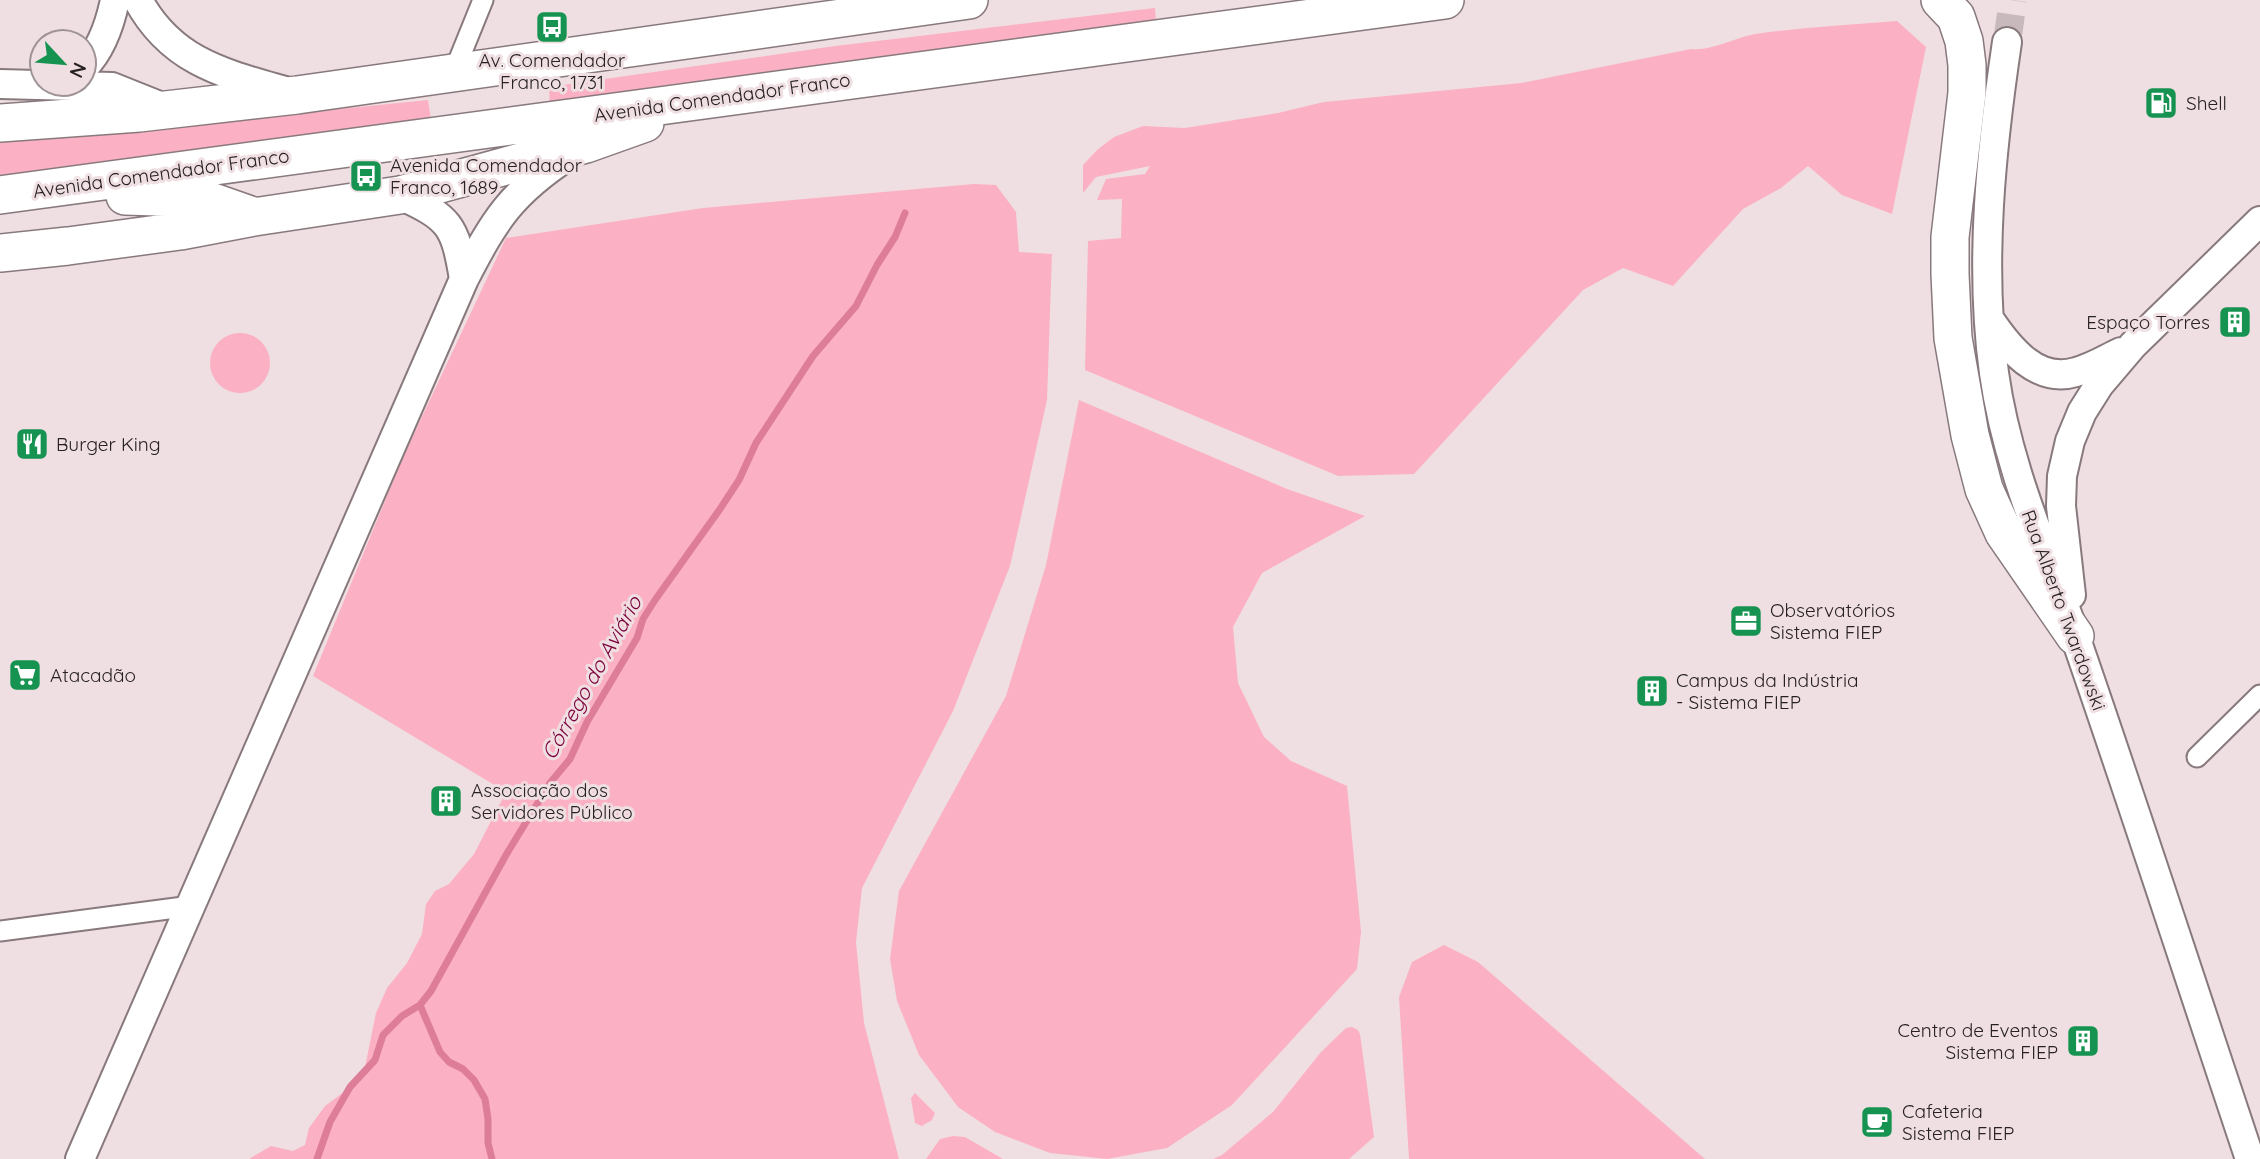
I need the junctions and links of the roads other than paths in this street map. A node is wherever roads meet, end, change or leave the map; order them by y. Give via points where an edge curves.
1 (114, 0) edge
2 (138, 0) edge
3 (487, 0) edge
4 (969, 0) edge
5 (1445, 0) edge
6 (1940, 0) edge
7 (2007, 42) tunnel mouth
8 (98, 48) edge
9 (453, 74) junction
10 (0, 84) edge
11 (28, 84) edge
12 (98, 86) edge
13 (297, 95) junction
14 (46, 98) edge
15 (713, 98) junction
16 (170, 110) junction
17 (8, 122) edge
18 (586, 144) junction
19 (11, 193) edge
20 (400, 195) junction
21 (254, 217) junction
22 (2260, 221) edge
23 (0, 253) edge
24 (464, 279) junction
25 (1988, 317) junction
26 (2133, 345) junction
27 (2075, 636) junction
28 (2260, 695) edge
29 (2197, 757) dead end
30 (191, 906) junction
31 (0, 930) edge
32 (80, 1159) edge
33 (2250, 1159) edge

1 - 8 main road
2 - 13 main road via 166,37 196,61
3 - 9 street
4 - 9 highway
5 - 15 highway, Avenida Comendador Franco
6 - 27 highway via 1956,17 1967,65 1968,93 1950,237 1953,338 1960,390 1984,489 2004,533
7 - 25 main road, Rua Alberto Twardowski via 1989,214
9 - 13 highway
10 - 11 main road
12 - 16 main road via 112,87
13 - 16 highway
14 - 17 main road
15 - 18 highway
15 - 19 highway, Avenida Comendador Franco
16 - 17 highway
18 - 20 highway
18 - 24 main road via 541,173 512,199
19 - 21 highway via 190,198
20 - 21 highway
20 - 24 main road via 434,211 450,226
21 - 23 highway via 118,240
22 - 26 main road
24 - 30 main road
25 - 26 main road via 2025,362 2052,374 2074,373
25 - 27 main road, Rua Alberto Twardowski via 2001,417 2013,463
26 - 27 main road via 2082,412 2062,476
27 - 33 main road, Rua Alberto Twardowski
28 - 29 street
30 - 31 street
30 - 32 main road

